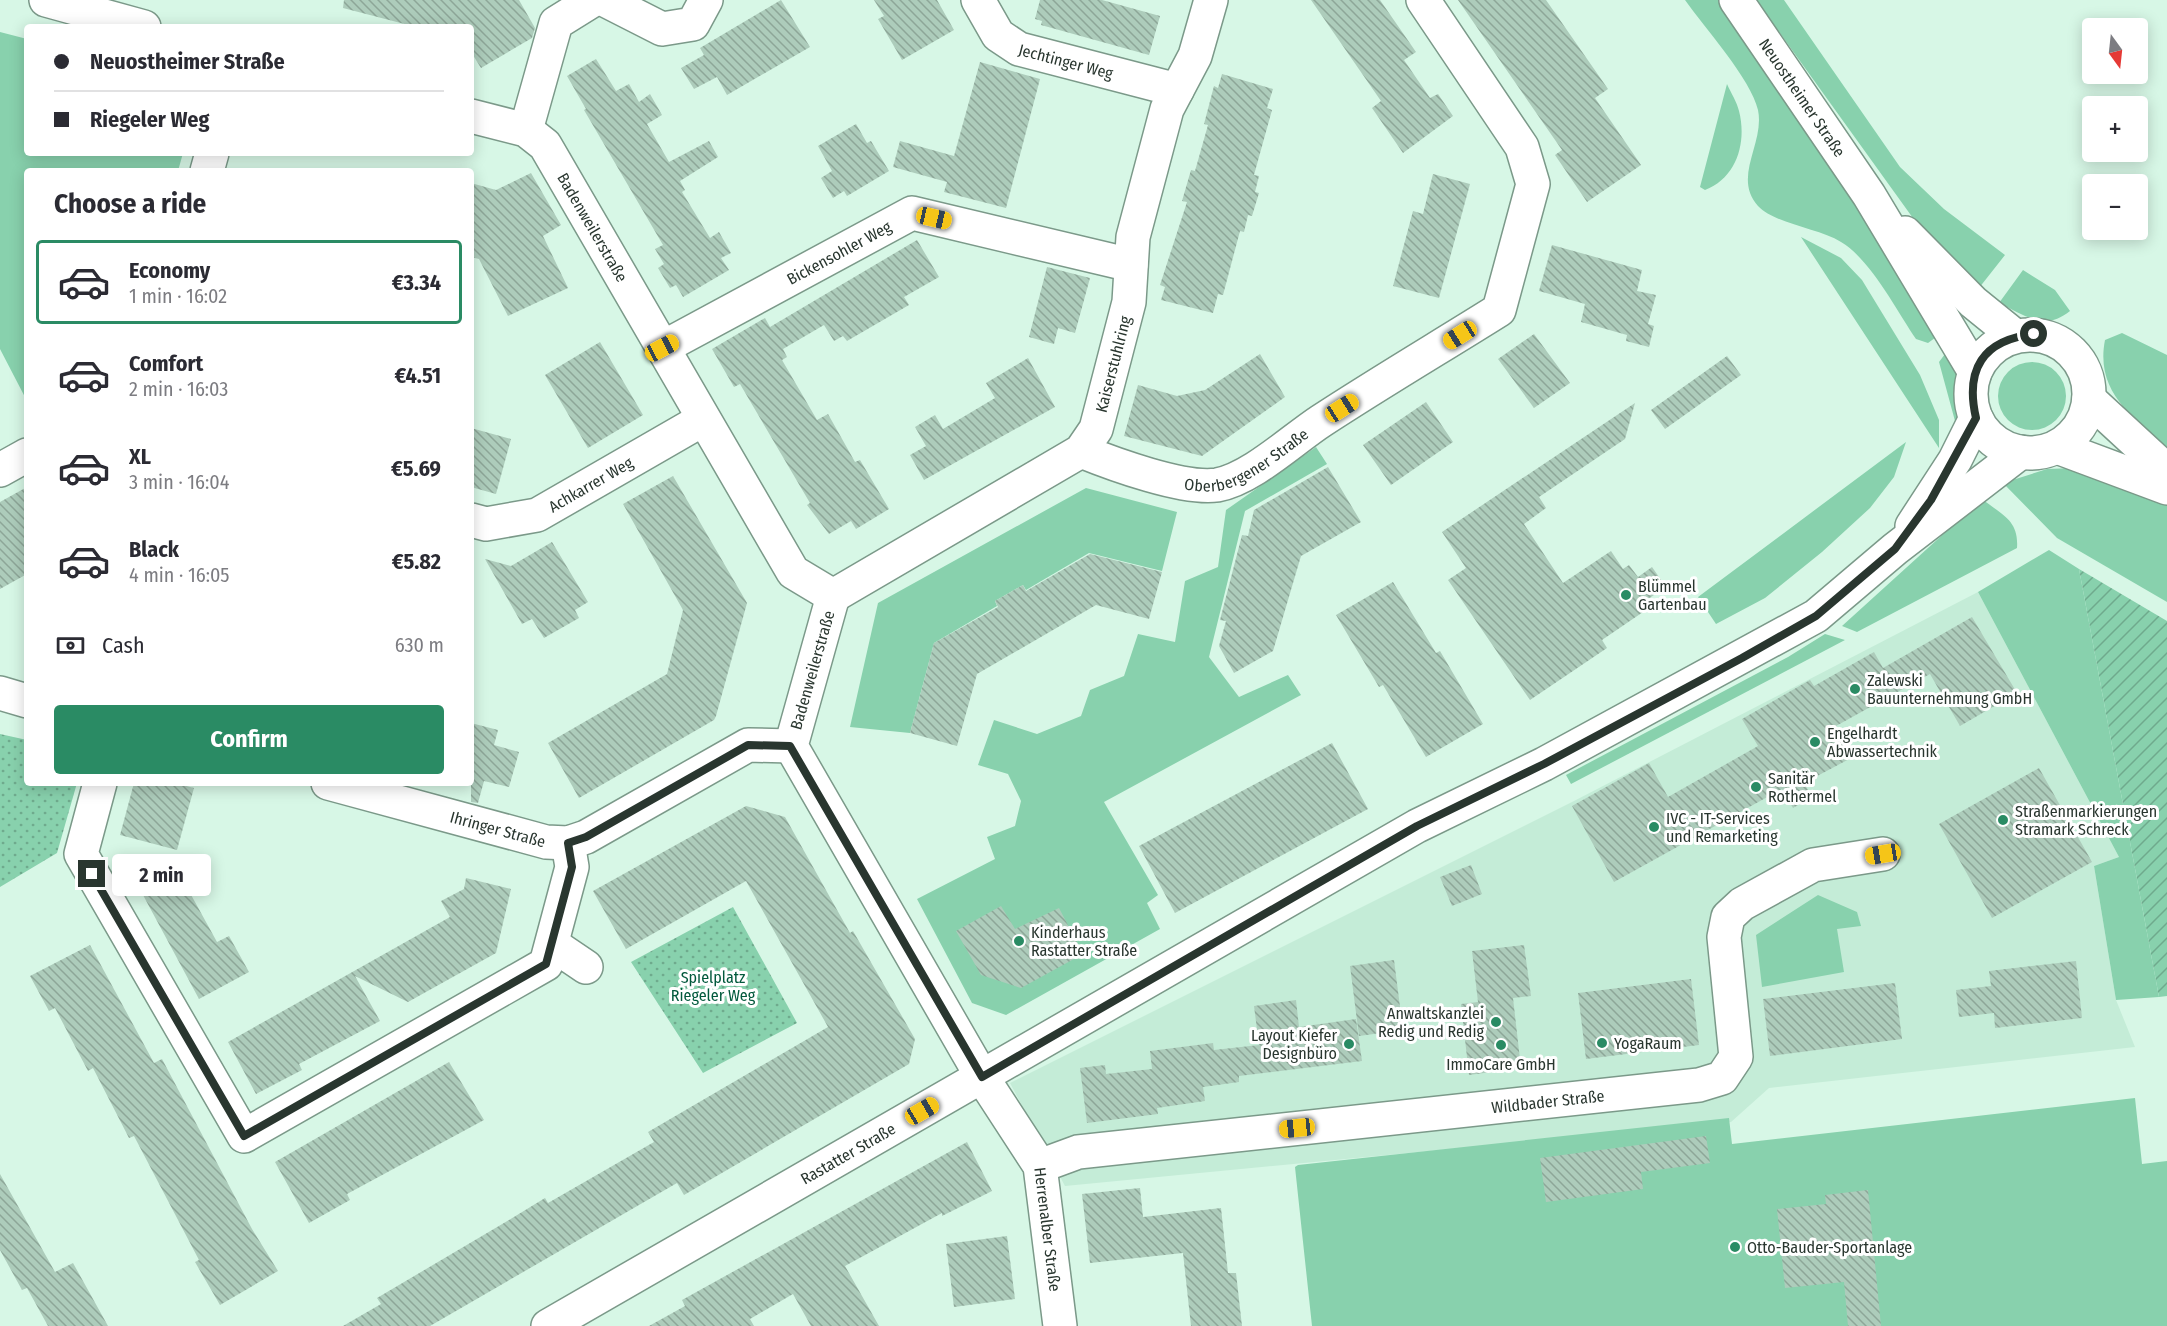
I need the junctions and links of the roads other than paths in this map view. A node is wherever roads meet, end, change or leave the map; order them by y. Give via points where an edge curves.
1 (46, 0) edge
2 (593, 0) edge
3 (605, 0) edge
4 (706, 0) edge
5 (978, 0) edge
6 (1211, 0) edge
7 (1423, 0) edge
8 (1736, 0) edge
9 (133, 24) edge
10 (1177, 90) junction
11 (474, 117) edge
12 (526, 130) junction
13 (1869, 195) junction
14 (1131, 265) junction
15 (2015, 336) junction
16 (662, 348) junction
17 (1975, 372) junction
18 (2089, 399) junction
19 (1976, 418) junction
20 (702, 420) junction
21 (2057, 447) junction
22 (1081, 451) junction
23 (2021, 452) junction
24 (24, 457) edge
25 (0, 470) edge
26 (2167, 471) edge
27 (2167, 488) edge
28 (474, 521) edge
29 (1895, 549) junction
30 (833, 596) junction
31 (0, 693) edge
32 (24, 700) edge
33 (790, 746) junction
34 (99, 786) edge
35 (339, 786) edge
36 (568, 843) junction
37 (1883, 854) dead end
38 (552, 944) junction
39 (586, 967) dead end
40 (982, 1077) junction
41 (1040, 1166) junction
42 (548, 1326) edge
43 (1060, 1326) edge

1 - 9 street
2 - 12 street via 556,23
3 - 4 street via 662,29 693,24
5 - 10 street, Jechtinger Weg via 998,35 1019,49
6 - 10 street, Kaiserstuhlring via 1195,56
7 - 22 street, Oberbergener Straße via 1522,147 1533,184 1499,310 1244,475 1217,485 1190,484
8 - 13 street, Neuostheimer Straße
10 - 14 street, Kaiserstuhlring via 1161,130 1133,237
11 - 12 street, Badenweilerstraße
12 - 16 street, Badenweilerstraße via 545,145
13 - 15 street, Neuostheimer Straße via 1973,302
13 - 17 street, Neuostheimer Straße
14 - 16 street, Bickensohler Weg via 912,213
14 - 22 street, Kaiserstuhlring via 1129,302 1096,429
15 - 17 street via 1984,356
15 - 18 street via 2034,334 2067,347 2080,361 2088,380
16 - 20 street, Badenweilerstraße
17 - 19 street via 1971,395
18 - 21 street via 2084,418 2073,435
18 - 26 street
19 - 23 street via 2002,446
19 - 29 street, Rastatter Straße via 1931,500
20 - 28 street, Achkarrer Weg via 537,515 486,524
20 - 30 street, Badenweilerstraße via 793,572
21 - 23 street
21 - 27 street
22 - 30 street, Kaiserstuhlring
23 - 29 street, Rastatter Straße
24 - 25 street
29 - 40 street, Rastatter Straße via 1807,621 1544,764 1417,826
30 - 33 street, Badenweilerstraße
31 - 32 street
33 - 36 street, Ihringer Straße via 748,745 586,837
33 - 40 street, Badenweilerstraße
34 - 38 street via 81,854 244,1136 546,964
35 - 36 street, Ihringer Straße via 546,842
36 - 38 street via 572,867
37 - 41 street, Wildbader Straße via 1813,865 1742,904 1728,917 1724,937 1736,1057 1722,1078 1699,1085 1078,1152
38 - 39 street
40 - 41 street, Herrenalber Straße
40 - 42 street, Rastatter Straße
41 - 43 street, Herrenalber Straße

